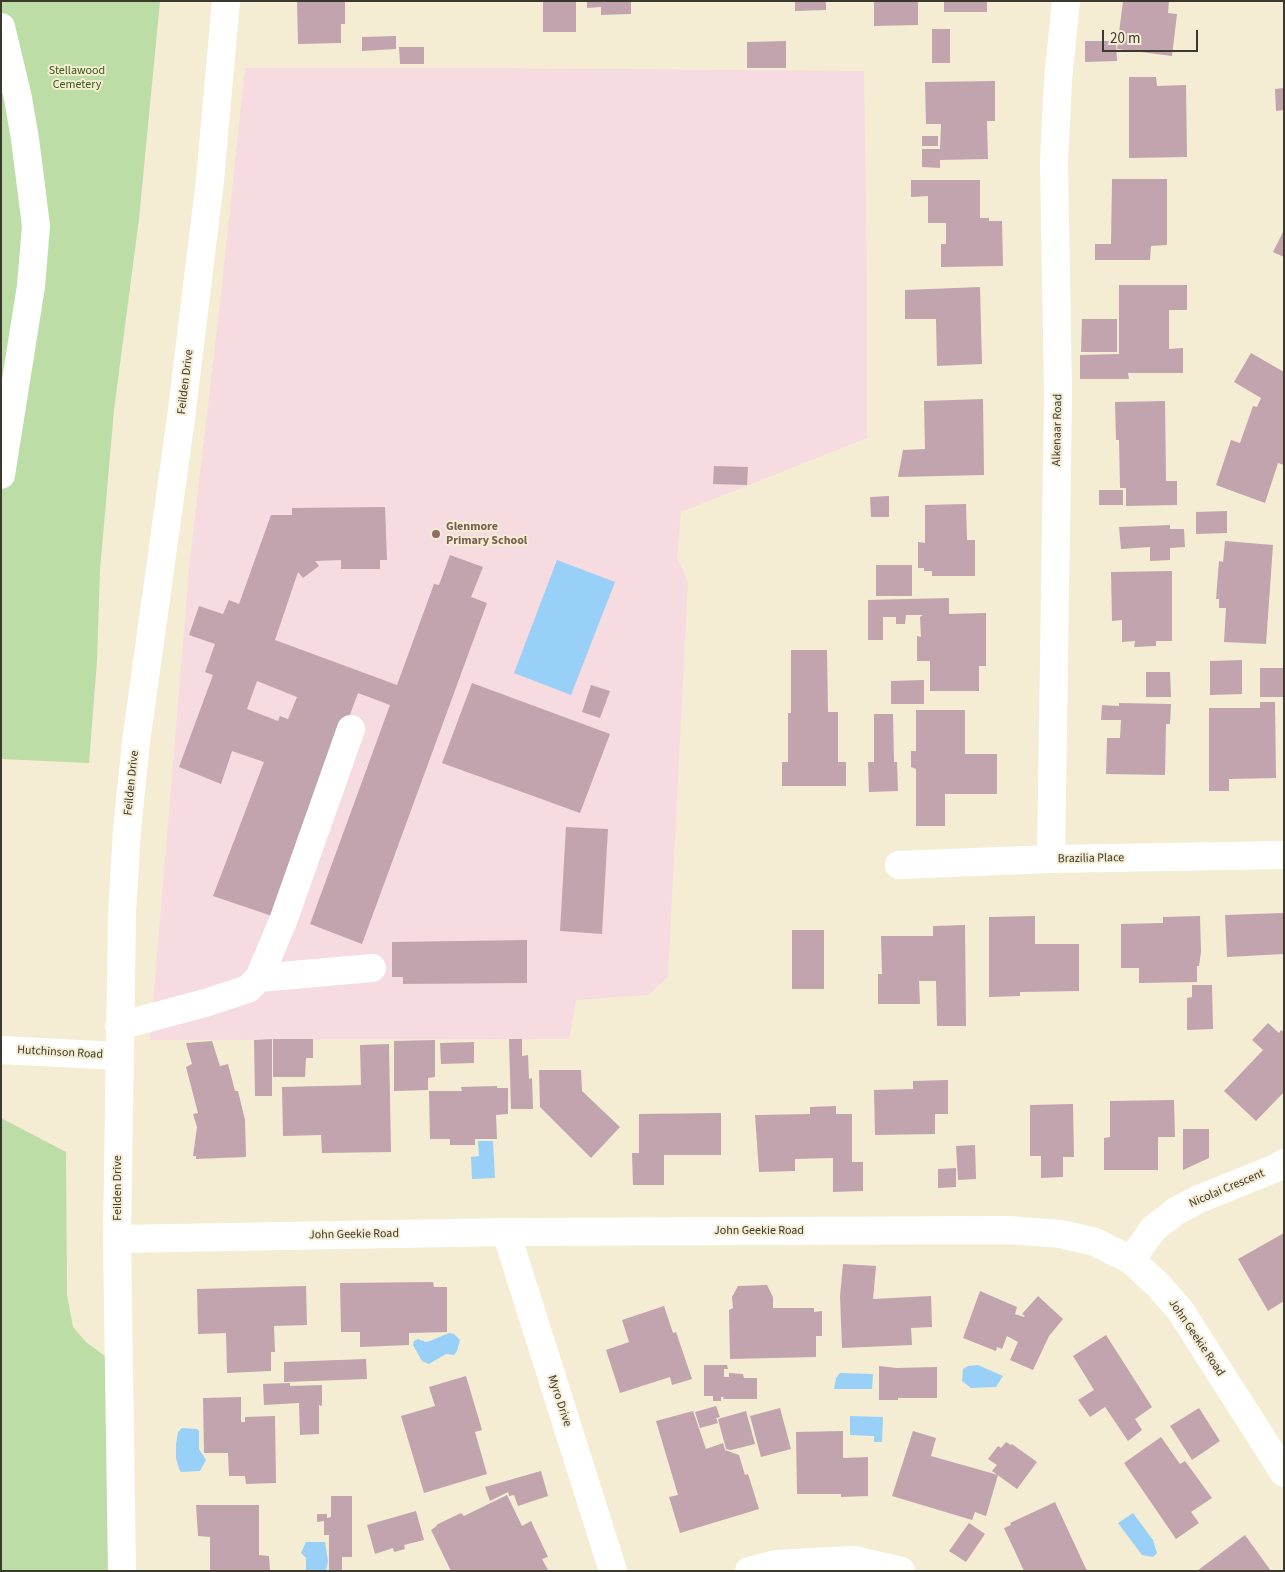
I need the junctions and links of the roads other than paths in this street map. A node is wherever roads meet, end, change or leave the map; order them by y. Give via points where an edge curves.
1 (226, 1) edge
2 (1066, 1) edge
3 (1, 27) edge
4 (1, 475) edge
5 (351, 729) dead end
6 (1284, 855) edge
7 (1051, 859) junction
8 (899, 865) dead end
9 (372, 968) dead end
10 (259, 978) junction
11 (119, 1026) junction
12 (1, 1050) edge
13 (118, 1056) junction
14 (1284, 1163) edge
15 (506, 1232) junction
16 (117, 1239) junction
17 (1131, 1260) junction
18 (1284, 1473) edge
19 (122, 1571) edge
20 (613, 1571) edge
21 (749, 1571) edge
22 (900, 1571) edge

1 - 11 street, Feilden Drive via 210,180 136,742 127,830
2 - 7 street, Alkenaar Road via 1054,162 1058,394
3 - 4 street via 18,98 36,226 31,286
5 - 10 street
6 - 7 street, Brazilia Place
7 - 8 street, Brazilia Place
9 - 10 street
10 - 11 street via 248,989
11 - 13 street, Feilden Drive
12 - 13 street, Hutchinson Road
13 - 16 street, Feilden Drive
14 - 17 street, Nicolai Crescent via 1176,1211 1153,1228
15 - 16 street, John Geekie Road
15 - 17 street, John Geekie Road via 1009,1230 1061,1234 1095,1242
15 - 20 street, Myro Drive
16 - 19 street, Feilden Drive
17 - 18 street, John Geekie Road via 1180,1310
21 - 22 street via 776,1564 854,1560

